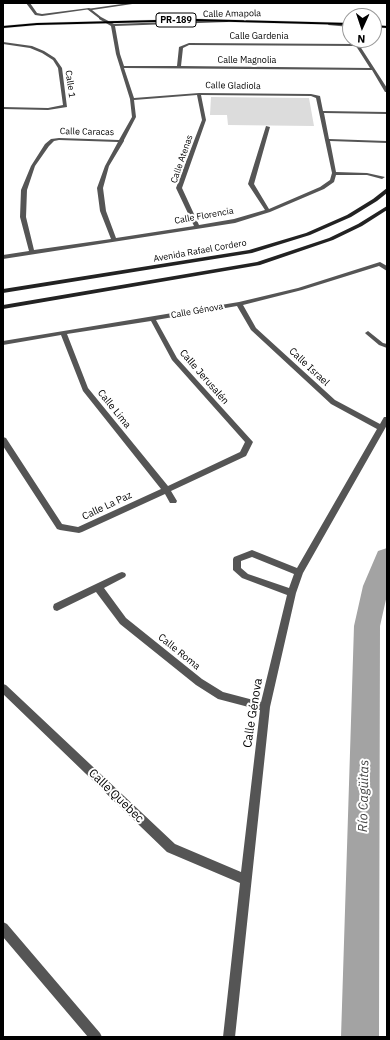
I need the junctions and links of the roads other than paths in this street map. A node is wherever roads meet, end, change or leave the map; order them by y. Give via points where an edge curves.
1 (28, 3) edge
2 (137, 3) edge
3 (89, 9) junction
4 (100, 18) junction
5 (342, 20) edge
6 (108, 22) junction
7 (3, 23) edge
8 (114, 25) junction
9 (342, 25) edge
10 (342, 25) edge
11 (3, 27) edge
12 (3, 43) edge
13 (342, 45) edge
14 (360, 48) edge
15 (122, 67) junction
16 (179, 67) junction
17 (372, 69) junction
18 (387, 91) edge
19 (198, 94) junction
20 (132, 99) junction
21 (3, 108) edge
22 (322, 112) junction
23 (387, 113) edge
24 (268, 128) dead end
25 (327, 140) junction
26 (122, 141) junction
27 (387, 142) edge
28 (334, 173) junction
29 (382, 178) dead end
30 (387, 190) edge
31 (387, 197) edge
32 (368, 204) junction
33 (387, 208) edge
34 (268, 211) junction
35 (197, 227) junction
36 (114, 240) junction
37 (32, 252) junction
38 (3, 257) edge
39 (387, 269) edge
40 (3, 291) edge
41 (239, 304) junction
42 (3, 307) edge
43 (153, 319) junction
44 (63, 333) junction
45 (368, 333) dead end
46 (3, 343) edge
47 (387, 346) edge
48 (387, 419) edge
49 (381, 428) junction
50 (3, 440) edge
51 (249, 442) joint
52 (166, 489) junction
53 (173, 501) dead end
54 (299, 572) junction
55 (122, 576) dead end
56 (98, 587) junction
57 (292, 593) junction
58 (57, 607) dead end
59 (3, 688) edge
60 (265, 707) junction
61 (246, 880) junction
62 (3, 928) edge
63 (96, 1037) edge
64 (229, 1037) edge

1 - 3 street via 36,14 42,15
2 - 3 street
3 - 4 street
4 - 5 main road, PR-189 via 246,16
4 - 6 street
4 - 7 main road, PR-189
6 - 8 street
6 - 9 main road, PR-189 via 253,20
6 - 11 main road, PR-189
8 - 10 street, Calle Amapola via 240,20
8 - 15 street
12 - 21 street, Calle 1 via 30,47 54,59 60,68 65,106 48,109
13 - 16 street, Calle Gardenia via 188,44 181,47
14 - 17 street
15 - 16 street, Calle Magnolia
15 - 20 street
16 - 17 street, Calle Magnolia
17 - 18 street
19 - 20 street, Calle Gladiola
19 - 22 street, Calle Gladiola via 311,95 318,97
19 - 35 street, Calle Atenas via 204,120 179,188
20 - 26 street via 134,117
22 - 23 street
22 - 25 street
24 - 34 street via 252,184
25 - 27 street
25 - 28 street
26 - 36 street via 108,166 100,188 103,211
26 - 37 street, Calle Caracas via 59,139 47,145 33,166 24,190 23,217
28 - 29 street via 366,174
28 - 34 street, Calle Florencia via 332,181 322,188
30 - 32 main road, Avenida Rafael Cordero
31 - 32 main road
32 - 40 main road, Avenida Rafael Cordero via 349,216 308,234 250,252
33 - 42 main road via 360,226 331,239 258,264
34 - 35 street, Calle Florencia via 235,221
35 - 36 street, Calle Florencia
36 - 37 street, Calle Florencia
37 - 38 street, Calle Florencia
39 - 41 street, Calle Génova via 380,264 300,289
41 - 43 street, Calle Génova
41 - 49 street, Calle Israel via 253,329 333,402
43 - 44 street, Calle Génova
43 - 51 street, Calle Jerusalén via 174,359
44 - 46 street, Calle Génova
44 - 52 street, Calle Lima via 85,389
45 - 47 street
48 - 49 street, Calle Génova
49 - 54 street, Calle Génova
50 - 52 street, Calle La Paz via 60,527 78,530
51 - 52 street, Calle La Paz via 243,454
52 - 53 street, Calle Lima
54 - 57 street, Calle Génova
54 - 57 street via 252,553 237,559 236,570 245,576
55 - 56 street
56 - 58 street
56 - 60 street, Calle Roma via 123,621 199,682 221,696
57 - 60 street, Calle Génova
59 - 61 street, Calle Quebec via 171,848
60 - 61 street, Calle Génova
61 - 64 street, Calle Génova
62 - 63 street

